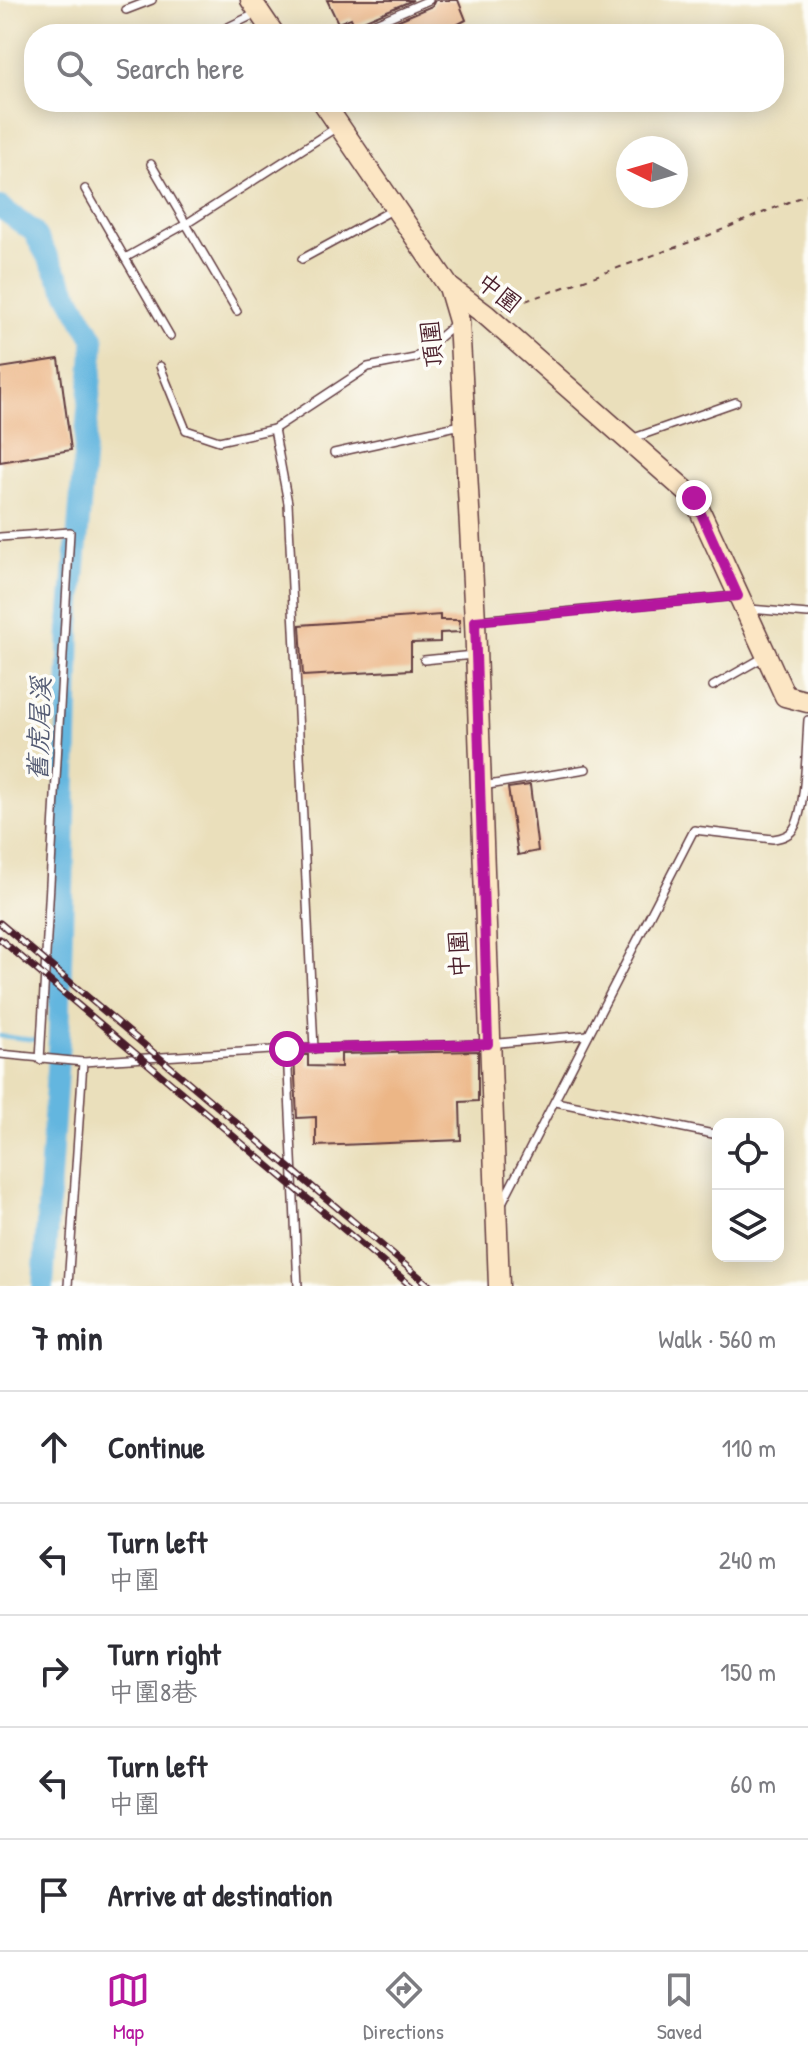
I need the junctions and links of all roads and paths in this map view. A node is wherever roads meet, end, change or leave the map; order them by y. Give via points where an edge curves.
1 (152, 0) edge
2 (429, 0) edge
3 (255, 6) edge
4 (126, 10) dead end
5 (229, 24) edge
6 (267, 24) edge
7 (373, 24) edge
8 (330, 112) edge
9 (339, 125) junction
10 (151, 164) dead end
11 (85, 189) dead end
12 (808, 194) edge
13 (396, 208) junction
14 (186, 224) junction
15 (125, 258) junction
16 (302, 259) dead end
17 (449, 287) junction
18 (237, 311) dead end
19 (486, 315) junction
20 (459, 321) junction
21 (170, 336) dead end
22 (160, 366) dead end
23 (736, 402) dead end
24 (463, 424) junction
25 (274, 429) junction
26 (629, 440) junction
27 (334, 453) dead end
28 (0, 537) edge
29 (742, 602) junction
30 (808, 614) edge
31 (475, 621) junction
32 (476, 655) junction
33 (766, 656) junction
34 (424, 660) dead end
35 (713, 686) dead end
36 (808, 702) edge
37 (808, 720) edge
38 (586, 769) dead end
39 (480, 786) junction
40 (588, 1035) junction
41 (488, 1044) junction
42 (287, 1049) junction
43 (314, 1049) junction
44 (0, 1054) edge
45 (44, 1060) junction
46 (83, 1062) junction
47 (556, 1102) junction
48 (712, 1134) edge
49 (495, 1217) junction
50 (68, 1286) edge
51 (298, 1286) edge
52 (499, 1286) edge

1 - 4 lane
2 - 7 lane
3 - 5 lane
3 - 6 street
8 - 9 street, 頂圍
9 - 13 street, 頂圍
9 - 14 lane
10 - 14 lane
11 - 15 lane
12 - 19 path
13 - 16 lane
13 - 17 street, 頂圍
14 - 15 lane
14 - 18 lane
15 - 21 lane
17 - 19 street, 中圍
17 - 20 street, 頂圍
19 - 26 street, 中圍
20 - 24 street, 頂圍
20 - 25 lane via 415,358 368,367
22 - 25 lane via 186,430 219,441
23 - 26 lane
24 - 27 lane
24 - 31 street, 頂圍
25 - 43 lane via 288,503
26 - 29 street, 中圍 via 694,498
28 - 45 lane via 70,532
29 - 30 lane
29 - 31 lane
29 - 33 street, 中圍
31 - 32 street, 中圍
32 - 34 lane
32 - 39 street, 中圍
33 - 35 lane
33 - 36 street, 中圍 via 785,696
37 - 40 lane via 800,814 793,831 773,839 694,830
38 - 39 lane
39 - 41 street, 中圍
40 - 41 lane
40 - 47 lane
41 - 43 lane
41 - 49 street, 中圍
42 - 43 lane
42 - 46 lane
42 - 51 lane
44 - 45 lane
45 - 46 lane
46 - 50 lane
47 - 48 lane
47 - 49 lane
49 - 52 street, 中圍

